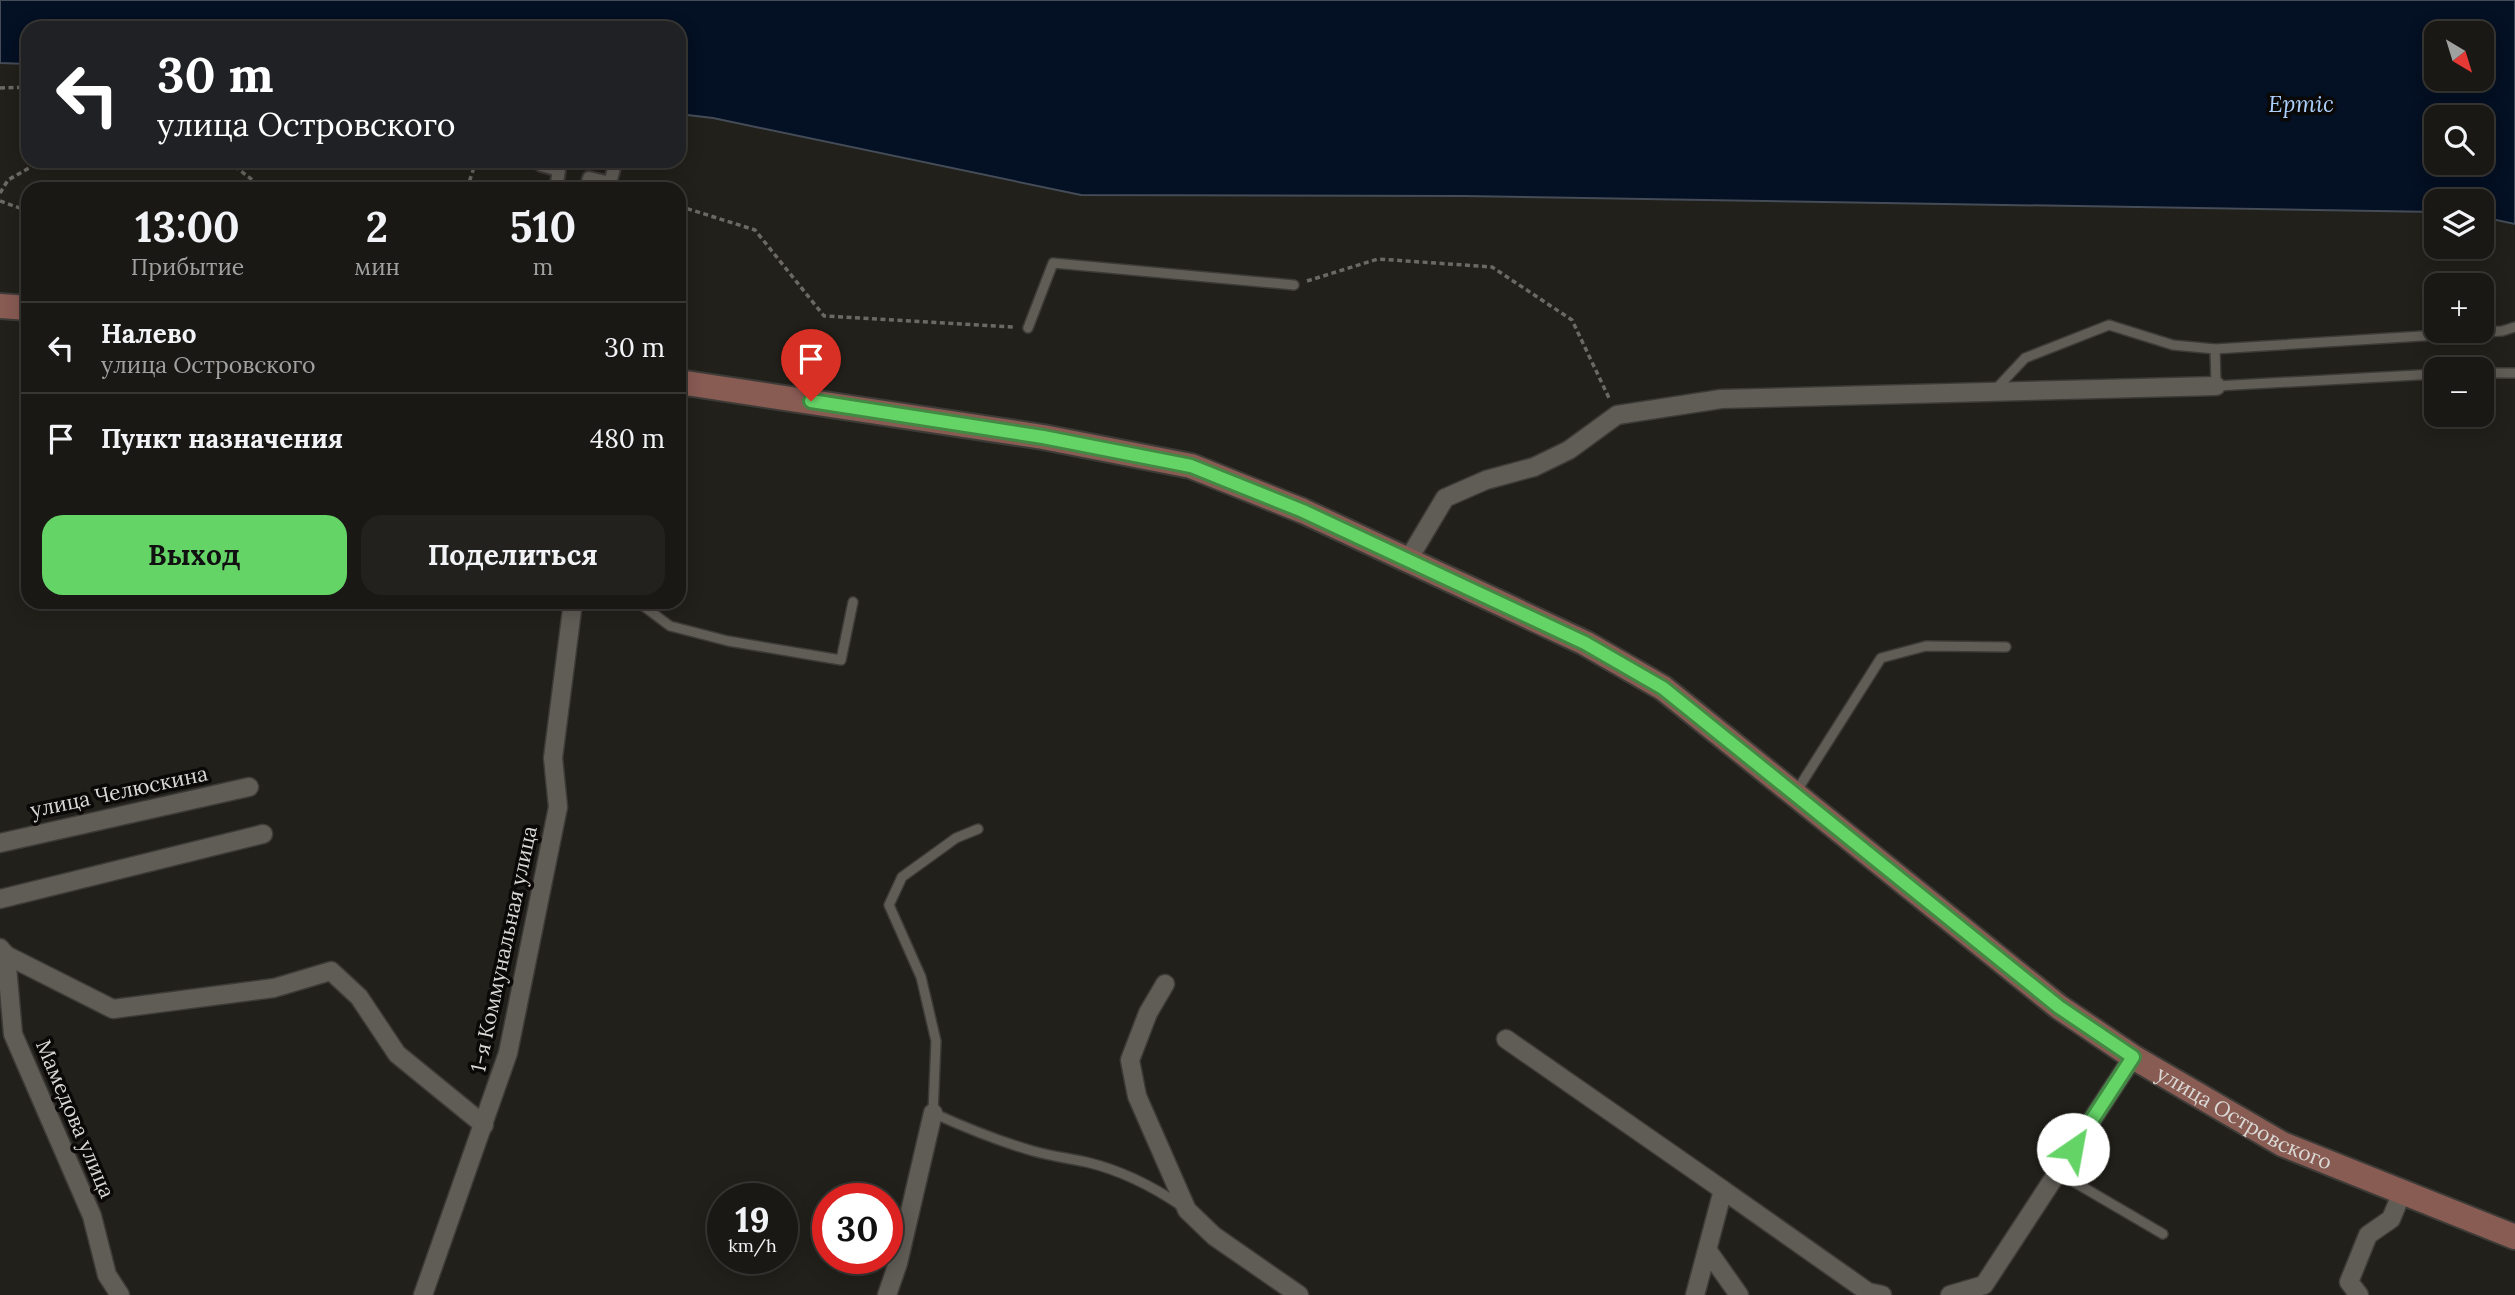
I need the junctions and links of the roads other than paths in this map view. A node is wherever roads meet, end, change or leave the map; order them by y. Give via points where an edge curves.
1 (552, 168) edge
2 (557, 182) edge
3 (588, 182) edge
4 (606, 182) edge
5 (1294, 285) road end
6 (0, 306) edge
7 (21, 308) edge
8 (2515, 327) edge
9 (1028, 328) road end
10 (2215, 349) junction
11 (2494, 373) edge
12 (2515, 373) edge
13 (2424, 374) edge
14 (686, 383) edge
15 (2216, 386) junction
16 (1991, 394) junction
17 (1408, 560) junction
18 (853, 602) dead end
19 (572, 609) edge
20 (647, 609) edge
21 (2006, 647) dead end
22 (249, 787) dead end
23 (1794, 795) junction
24 (978, 829) dead end
25 (263, 834) dead end
26 (0, 843) edge
27 (0, 899) edge
28 (3, 951) edge
29 (1165, 984) dead end
30 (1506, 1039) dead end
31 (2133, 1057) junction
32 (933, 1113) junction
33 (484, 1125) junction
34 (2057, 1172) junction
35 (1723, 1189) junction
36 (2403, 1190) junction
37 (1187, 1210) junction
38 (2162, 1234) dead end
39 (2515, 1237) edge
40 (1708, 1251) junction
41 (120, 1295) edge
42 (423, 1295) edge
43 (887, 1295) edge
44 (1299, 1295) edge
45 (1695, 1295) edge
46 (1739, 1295) edge
47 (1882, 1295) edge
48 (1950, 1295) edge
49 (2359, 1295) edge

1 - 2 street via 559,170
3 - 4 street via 589,178
5 - 9 lane via 1053,263
6 - 7 main road
8 - 10 lane
10 - 15 lane
10 - 16 lane via 2173,345 2109,325 2025,358
11 - 12 lane
13 - 15 lane
14 - 17 main road, улица Островского via 1043,437 1191,466
15 - 16 street
16 - 17 street via 1721,399 1618,415 1569,450 1534,467 1486,480 1445,498
17 - 23 main road, улица Островского via 1585,643 1663,688
18 - 20 lane via 841,660 670,626
19 - 33 street, 1-я Коммунальная улица via 553,758 558,807 508,1053
21 - 23 lane via 1926,646 1881,659
22 - 26 street, улица Челюскина
23 - 31 main road, улица Островского via 2059,1007
24 - 32 lane via 956,838 902,877 889,905 921,978 936,1041
25 - 27 street
28 - 33 street via 113,1009 274,988 331,971 359,996 397,1054
28 - 41 street, Мамедова улица via 13,1034 92,1216 107,1275
29 - 37 street via 1130,1060 1137,1096
30 - 35 street
31 - 34 street
31 - 36 main road, улица Островского via 2281,1144
32 - 37 lane via 981,1135 1130,1178
32 - 43 street
33 - 42 street, 1-я Коммунальная улица
34 - 38 lane
34 - 48 street via 1984,1285
35 - 40 street
35 - 47 street via 1868,1292
36 - 39 main road, улица Островского
36 - 49 street via 2391,1219 2368,1235 2349,1282
37 - 44 street via 1213,1236
40 - 45 street
40 - 46 street

